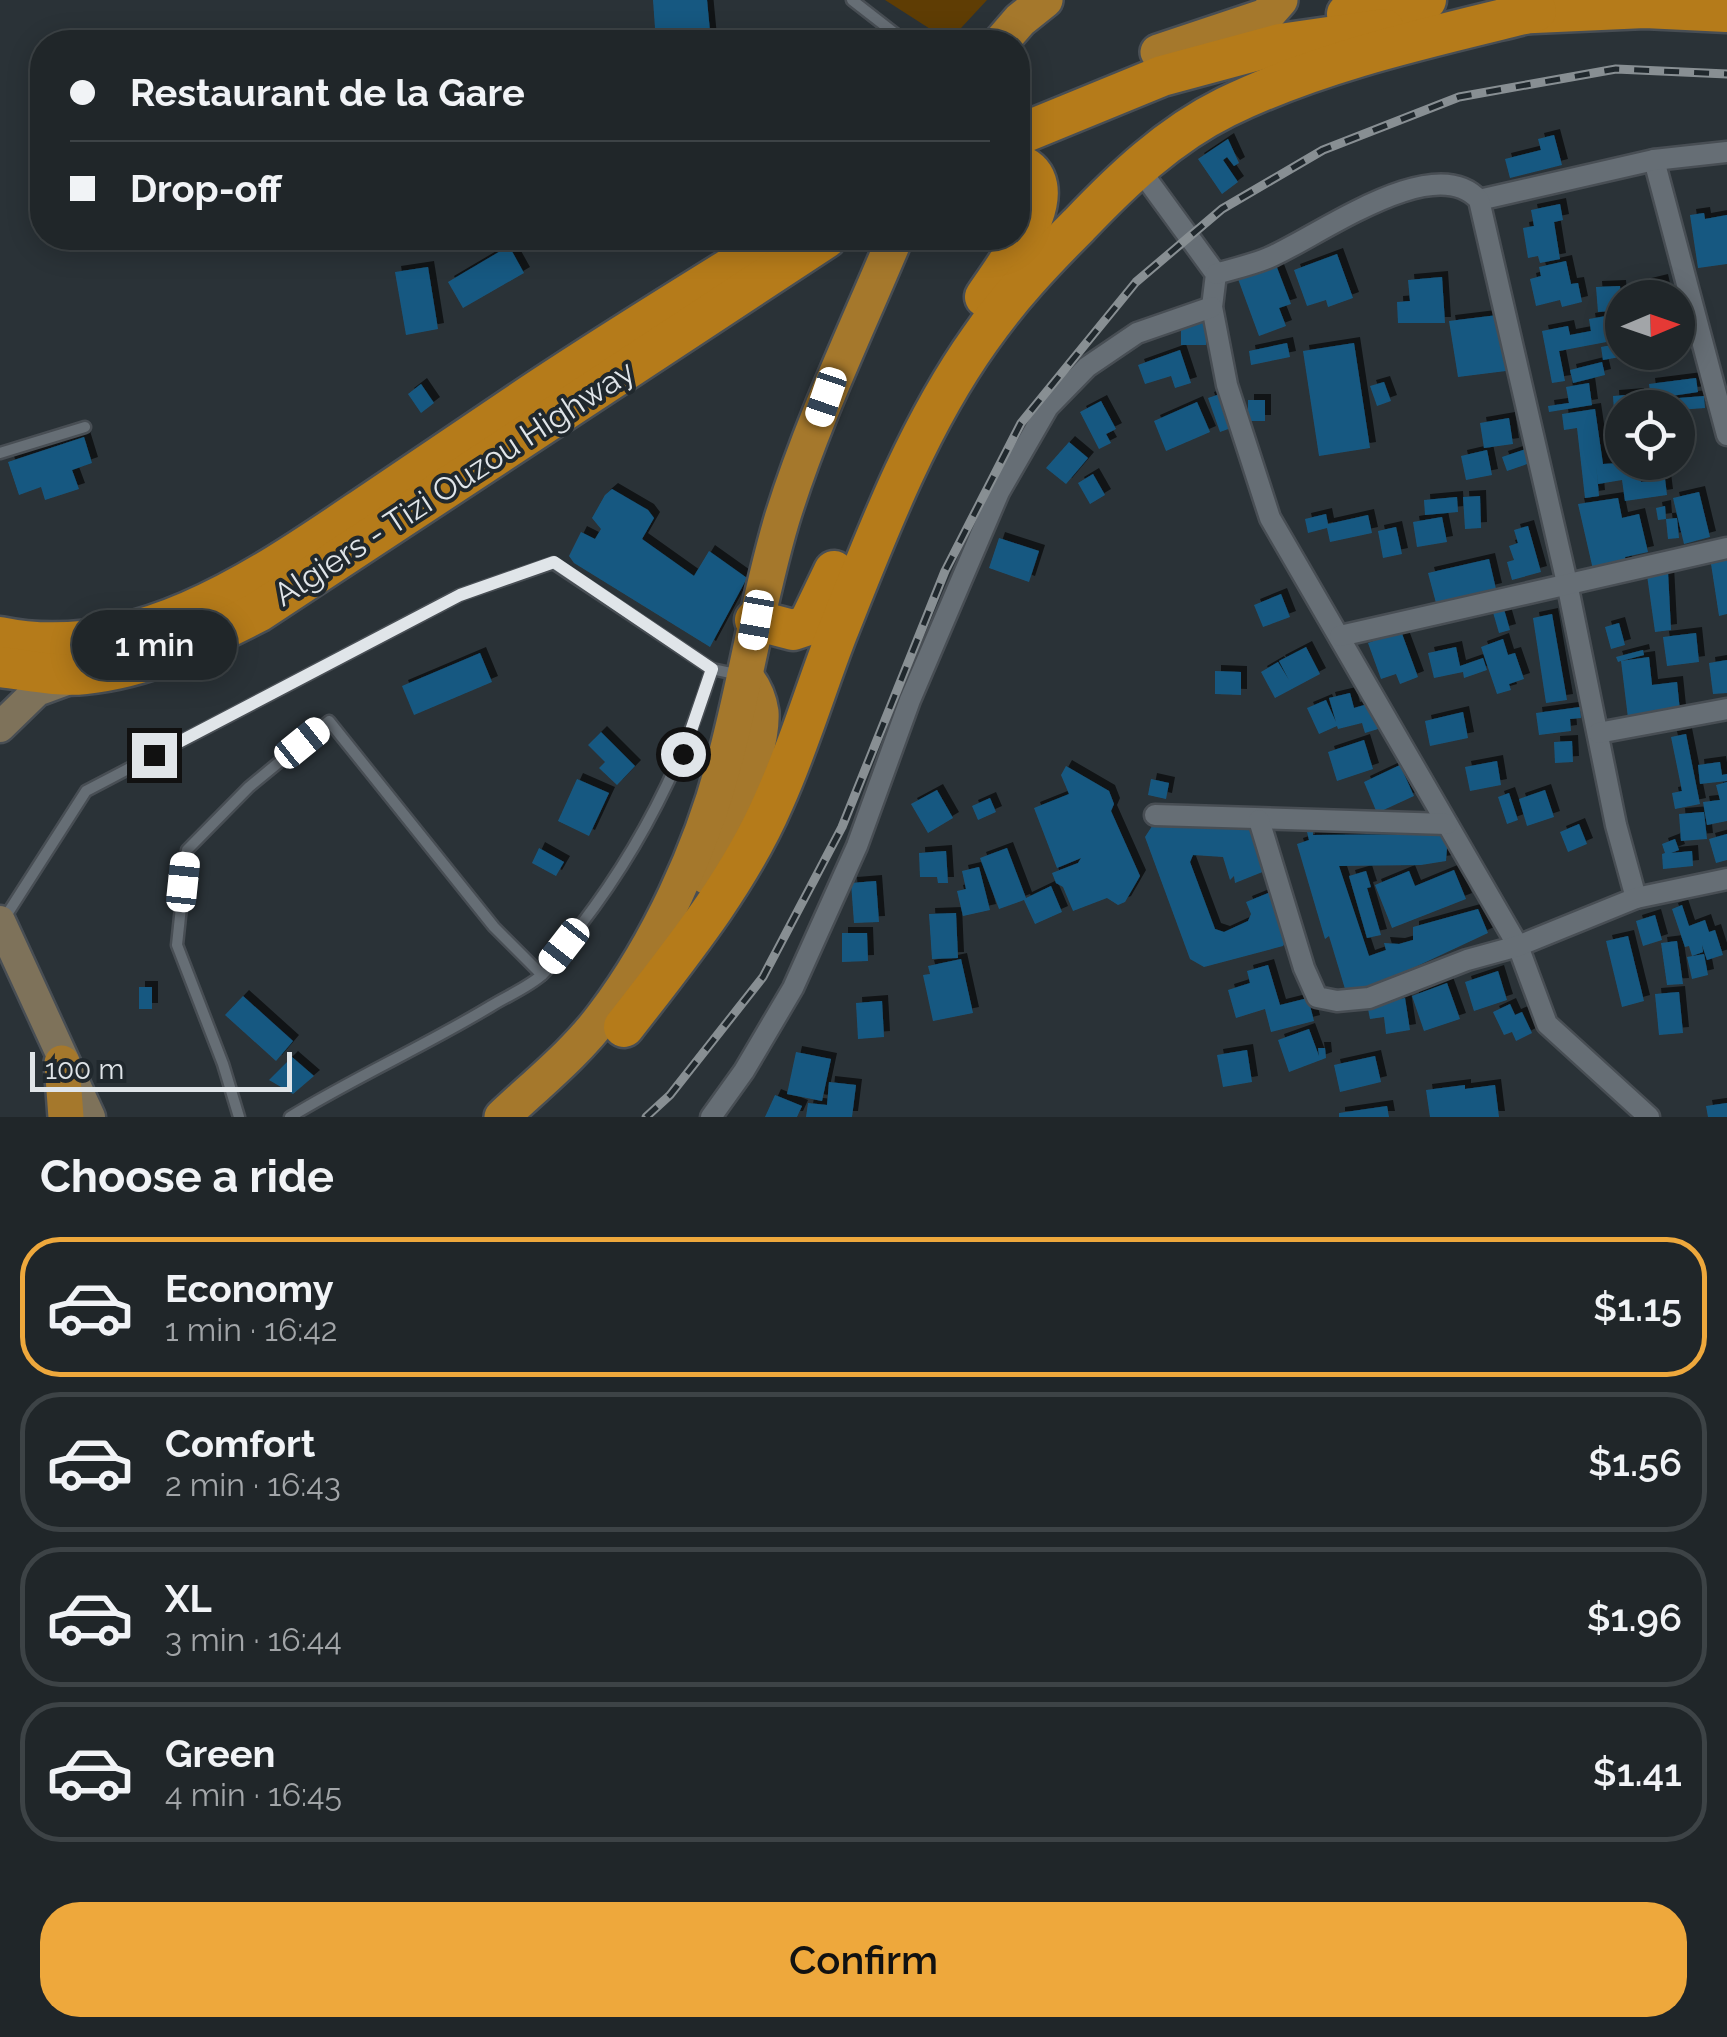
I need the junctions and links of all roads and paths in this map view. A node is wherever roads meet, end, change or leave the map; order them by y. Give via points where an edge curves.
1 (852, 0) edge
2 (1046, 0) edge
3 (1280, 0) edge
4 (1426, 0) edge
5 (1536, 11) junction
6 (1727, 12) edge
7 (891, 30) edge
8 (1012, 30) edge
9 (1158, 52) junction
10 (1030, 101) edge
11 (1030, 130) edge
12 (1727, 152) edge
13 (1654, 160) junction
14 (1138, 167) junction
15 (1030, 173) edge
16 (1479, 200) junction
17 (1030, 227) edge
18 (760, 250) edge
19 (808, 250) edge
20 (889, 250) edge
21 (1016, 250) edge
22 (1216, 274) junction
23 (1212, 307) junction
24 (85, 427) dead end
25 (1727, 435) edge
26 (0, 454) edge
27 (1727, 548) edge
28 (1566, 583) junction
29 (756, 620) junction
30 (1340, 636) junction
31 (0, 637) edge
32 (0, 666) edge
33 (729, 673) junction
34 (82, 675) junction
35 (1727, 709) edge
36 (0, 727) edge
37 (1598, 733) junction
38 (1155, 815) dead end
39 (1259, 820) junction
40 (1447, 824) junction
41 (1727, 880) edge
42 (1636, 898) junction
43 (1, 923) edge
44 (1518, 946) junction
45 (542, 975) junction
46 (624, 1027) junction
47 (62, 1063) junction
48 (66, 1117) edge
49 (90, 1117) edge
50 (240, 1117) edge
51 (290, 1117) edge
52 (502, 1117) edge
53 (530, 1117) edge
54 (711, 1117) edge
55 (1649, 1117) edge

1 - 7 lane
2 - 8 highway
3 - 9 highway via 1266,16
4 - 9 highway
5 - 6 highway
5 - 11 highway via 1280,44 1162,76
5 - 14 highway via 1303,75 1224,108
9 - 10 highway
12 - 13 street
13 - 16 street
13 - 25 street
14 - 22 street
14 - 46 highway via 1020,286 938,406 838,630 774,802 690,943
15 - 17 highway via 1038,188
16 - 22 street via 1447,183 1371,202 1268,258
16 - 28 street
18 - 31 highway, Algiers - Tizi Ouzou Highway via 244,584 101,640
19 - 34 highway, Algiers - Tizi Ouzou Highway via 258,612 140,664
20 - 29 highway via 783,515
21 - 29 highway via 897,443 814,618 793,630
22 - 23 street
23 - 30 street via 1227,385 1270,518
23 - 54 street via 1137,333 1086,368 1048,407 999,492 793,988
24 - 26 lane
27 - 28 street
28 - 30 street
28 - 37 street
29 - 33 highway
30 - 40 street
32 - 34 highway, Algiers - Tizi Ouzou Highway
33 - 43 lane via 554,562 443,604 86,791
33 - 45 lane via 609,889
33 - 46 highway via 756,693 761,712 747,776 702,887
33 - 52 highway via 724,766 635,970 582,1042
34 - 36 main road via 37,692
35 - 37 street
37 - 42 street
38 - 39 street
39 - 40 street
39 - 44 street via 1317,997 1368,998
40 - 44 street
41 - 42 street
42 - 44 street
43 - 47 main road
44 - 55 street via 1547,1024
45 - 50 lane via 494,927 329,722 186,850 177,946
45 - 51 lane
46 - 53 highway
47 - 48 highway
47 - 49 main road

